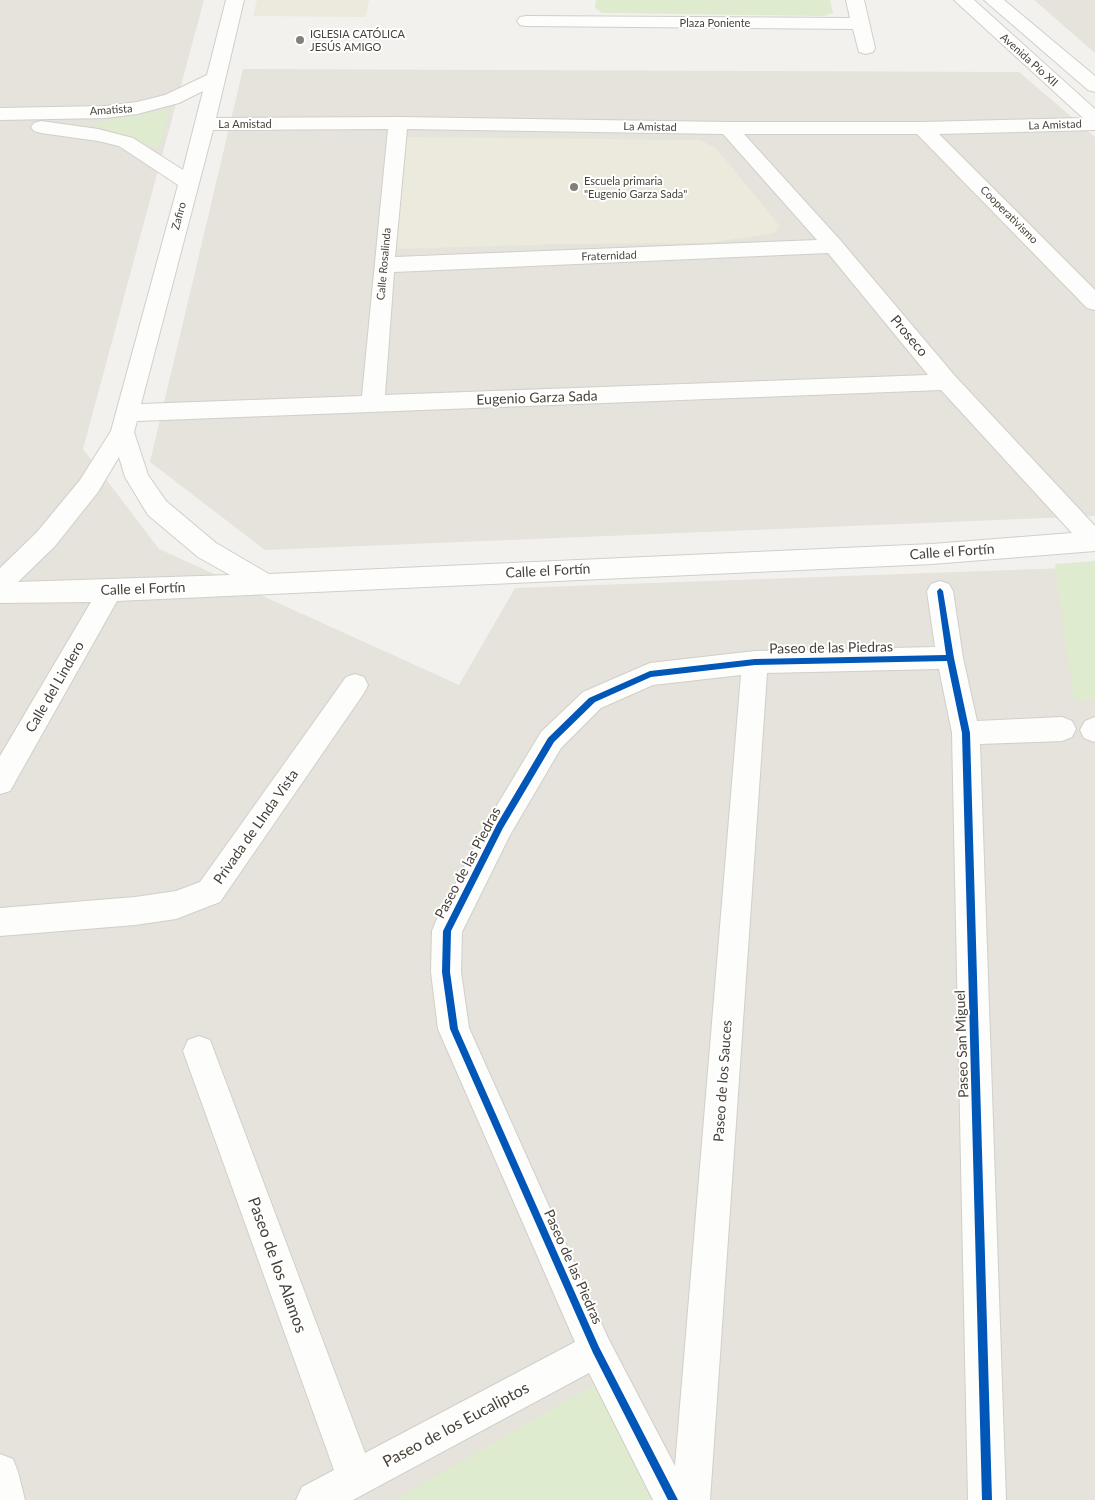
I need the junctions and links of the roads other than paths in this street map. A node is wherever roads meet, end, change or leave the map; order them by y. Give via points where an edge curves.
1 (235, 0) edge
2 (855, 0) edge
3 (963, 0) edge
4 (993, 0) edge
5 (526, 22) dead end
6 (860, 24) junction
7 (866, 48) dead end
8 (216, 78) junction
9 (1095, 86) edge
10 (0, 114) edge
11 (1095, 119) edge
12 (0, 123) edge
13 (398, 123) junction
14 (205, 124) junction
15 (1095, 124) edge
16 (728, 128) junction
17 (922, 128) junction
18 (188, 182) junction
19 (834, 246) junction
20 (384, 265) junction
21 (1095, 303) edge
22 (947, 382) junction
23 (373, 404) junction
24 (124, 422) junction
25 (1095, 541) edge
26 (0, 584) edge
27 (266, 584) junction
28 (110, 591) junction
29 (940, 591) dead end
30 (0, 593) edge
31 (950, 658) junction
32 (755, 662) junction
33 (355, 685) dead end
34 (1062, 730) dead end
35 (966, 733) junction
36 (0, 782) edge
37 (0, 922) edge
38 (199, 1051) dead end
39 (596, 1350) junction
40 (0, 1472) edge
41 (356, 1479) junction
42 (6, 1500) edge
43 (315, 1500) edge
44 (673, 1500) edge
45 (691, 1500) edge
46 (987, 1500) edge

1 - 8 street, Zafiro
2 - 6 street
3 - 11 street, Avenida Pío XII
4 - 9 street, Avenida Pío XII
5 - 6 street, Plaza Poniente via 570,15
6 - 7 street
8 - 10 street, Amatista via 172,99 137,108 105,112
8 - 14 street, Zafiro
12 - 18 street, Amatista via 67,130 126,142
13 - 14 street, La Amistad
13 - 16 street, La Amistad
13 - 20 street, Calle Rosalinda
14 - 18 street, Zafiro
15 - 17 street, La Amistad
16 - 17 street, La Amistad
16 - 19 street, Proseco
17 - 21 street, Cooperativismo
18 - 24 street, Zafiro
19 - 20 street, Fraternidad
19 - 22 street, Proseco
20 - 23 street, Calle Rosalinda
22 - 23 street, Eugenio Garza Sada
22 - 25 street, Proseco
23 - 24 street, Eugenio Garza Sada
24 - 26 street, Zafiro via 89,486 46,540
24 - 27 street via 137,477 157,508 207,550
25 - 27 street, Calle el Fortín via 932,554
27 - 28 street, Calle el Fortín
28 - 30 street, Calle el Fortín
28 - 36 street, Calle del Lindero
29 - 31 street, Paseo San Miguel
31 - 32 street, Paseo de las Piedras
31 - 35 street, Paseo San Miguel
32 - 39 street, Paseo de las Piedras via 650,674 592,700 551,740 500,826 447,931 446,972 454,1029
32 - 45 street, Paseo de los Sauces
33 - 37 street, Privada de LInda Vista via 210,892 176,905 135,911
34 - 35 street
35 - 46 street, Paseo San Miguel
38 - 41 street, Paseo de los Alamos
39 - 41 street, Paseo de los Eucaliptos
39 - 44 street, Paseo de las Piedras
40 - 42 street
41 - 43 street, Paseo de los Eucaliptos

